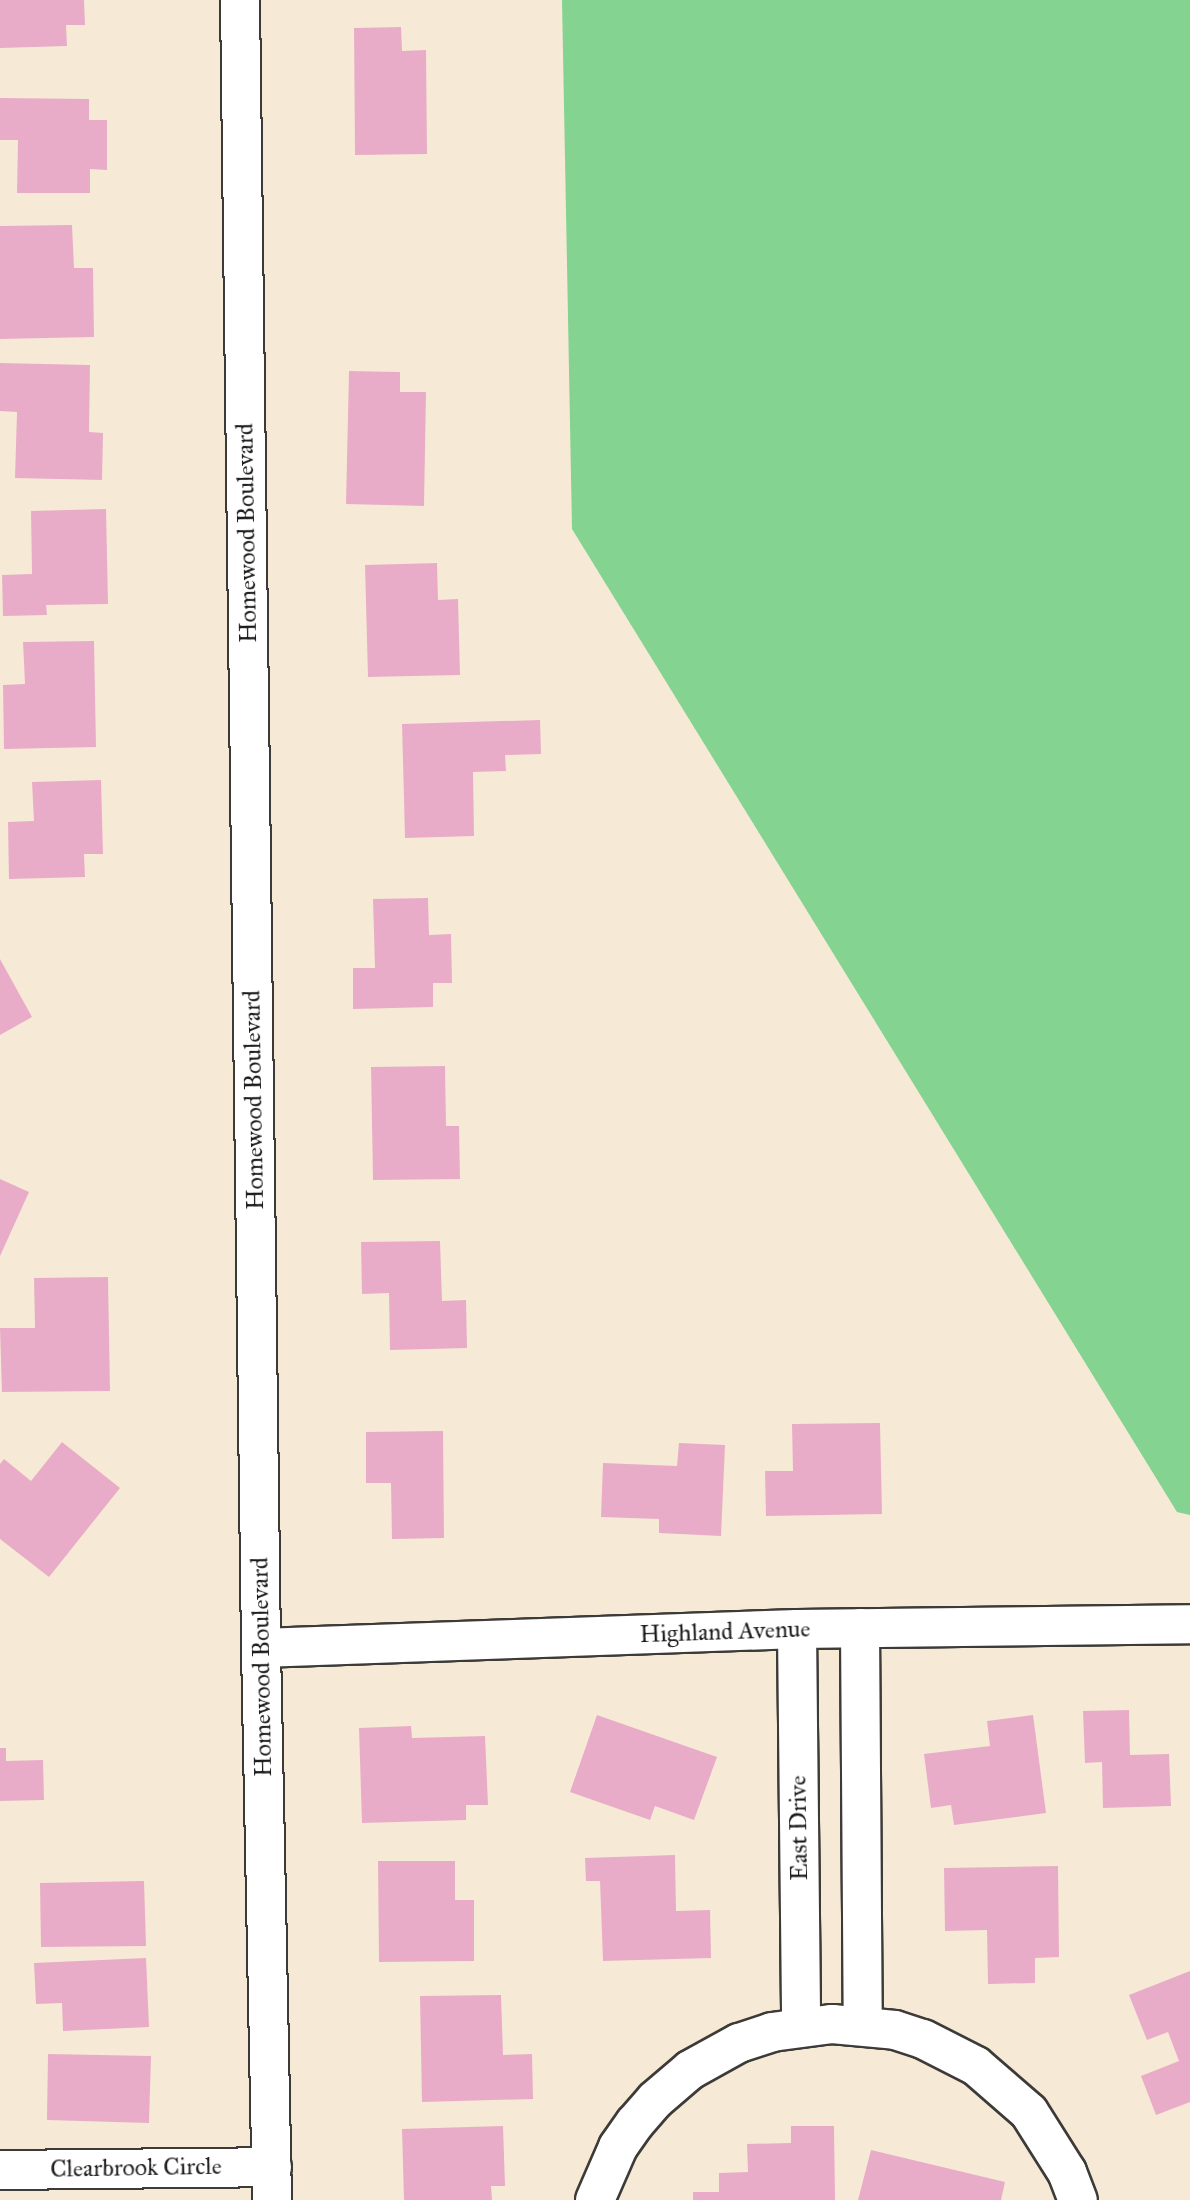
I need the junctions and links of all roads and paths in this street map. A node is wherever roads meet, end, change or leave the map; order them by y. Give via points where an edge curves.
1 (240, 0) edge
2 (1190, 1624) edge
3 (860, 1628) junction
4 (797, 1629) junction
5 (261, 1648) junction
6 (832, 2025) junction
7 (0, 2171) edge
8 (272, 2183) edge
9 (595, 2200) edge
10 (1078, 2200) edge

1 - 5 street, Homewood Boulevard
2 - 3 street, Highland Avenue
3 - 4 street, Highland Avenue
3 - 6 street
4 - 5 street, Highland Avenue
4 - 6 street, East Drive
5 - 8 street, Homewood Boulevard
6 - 9 street via 739,2043 690,2070 635,2123 618,2147
6 - 10 street via 895,2030 950,2051 1007,2090 1046,2135
7 - 8 street, Clearbrook Circle

